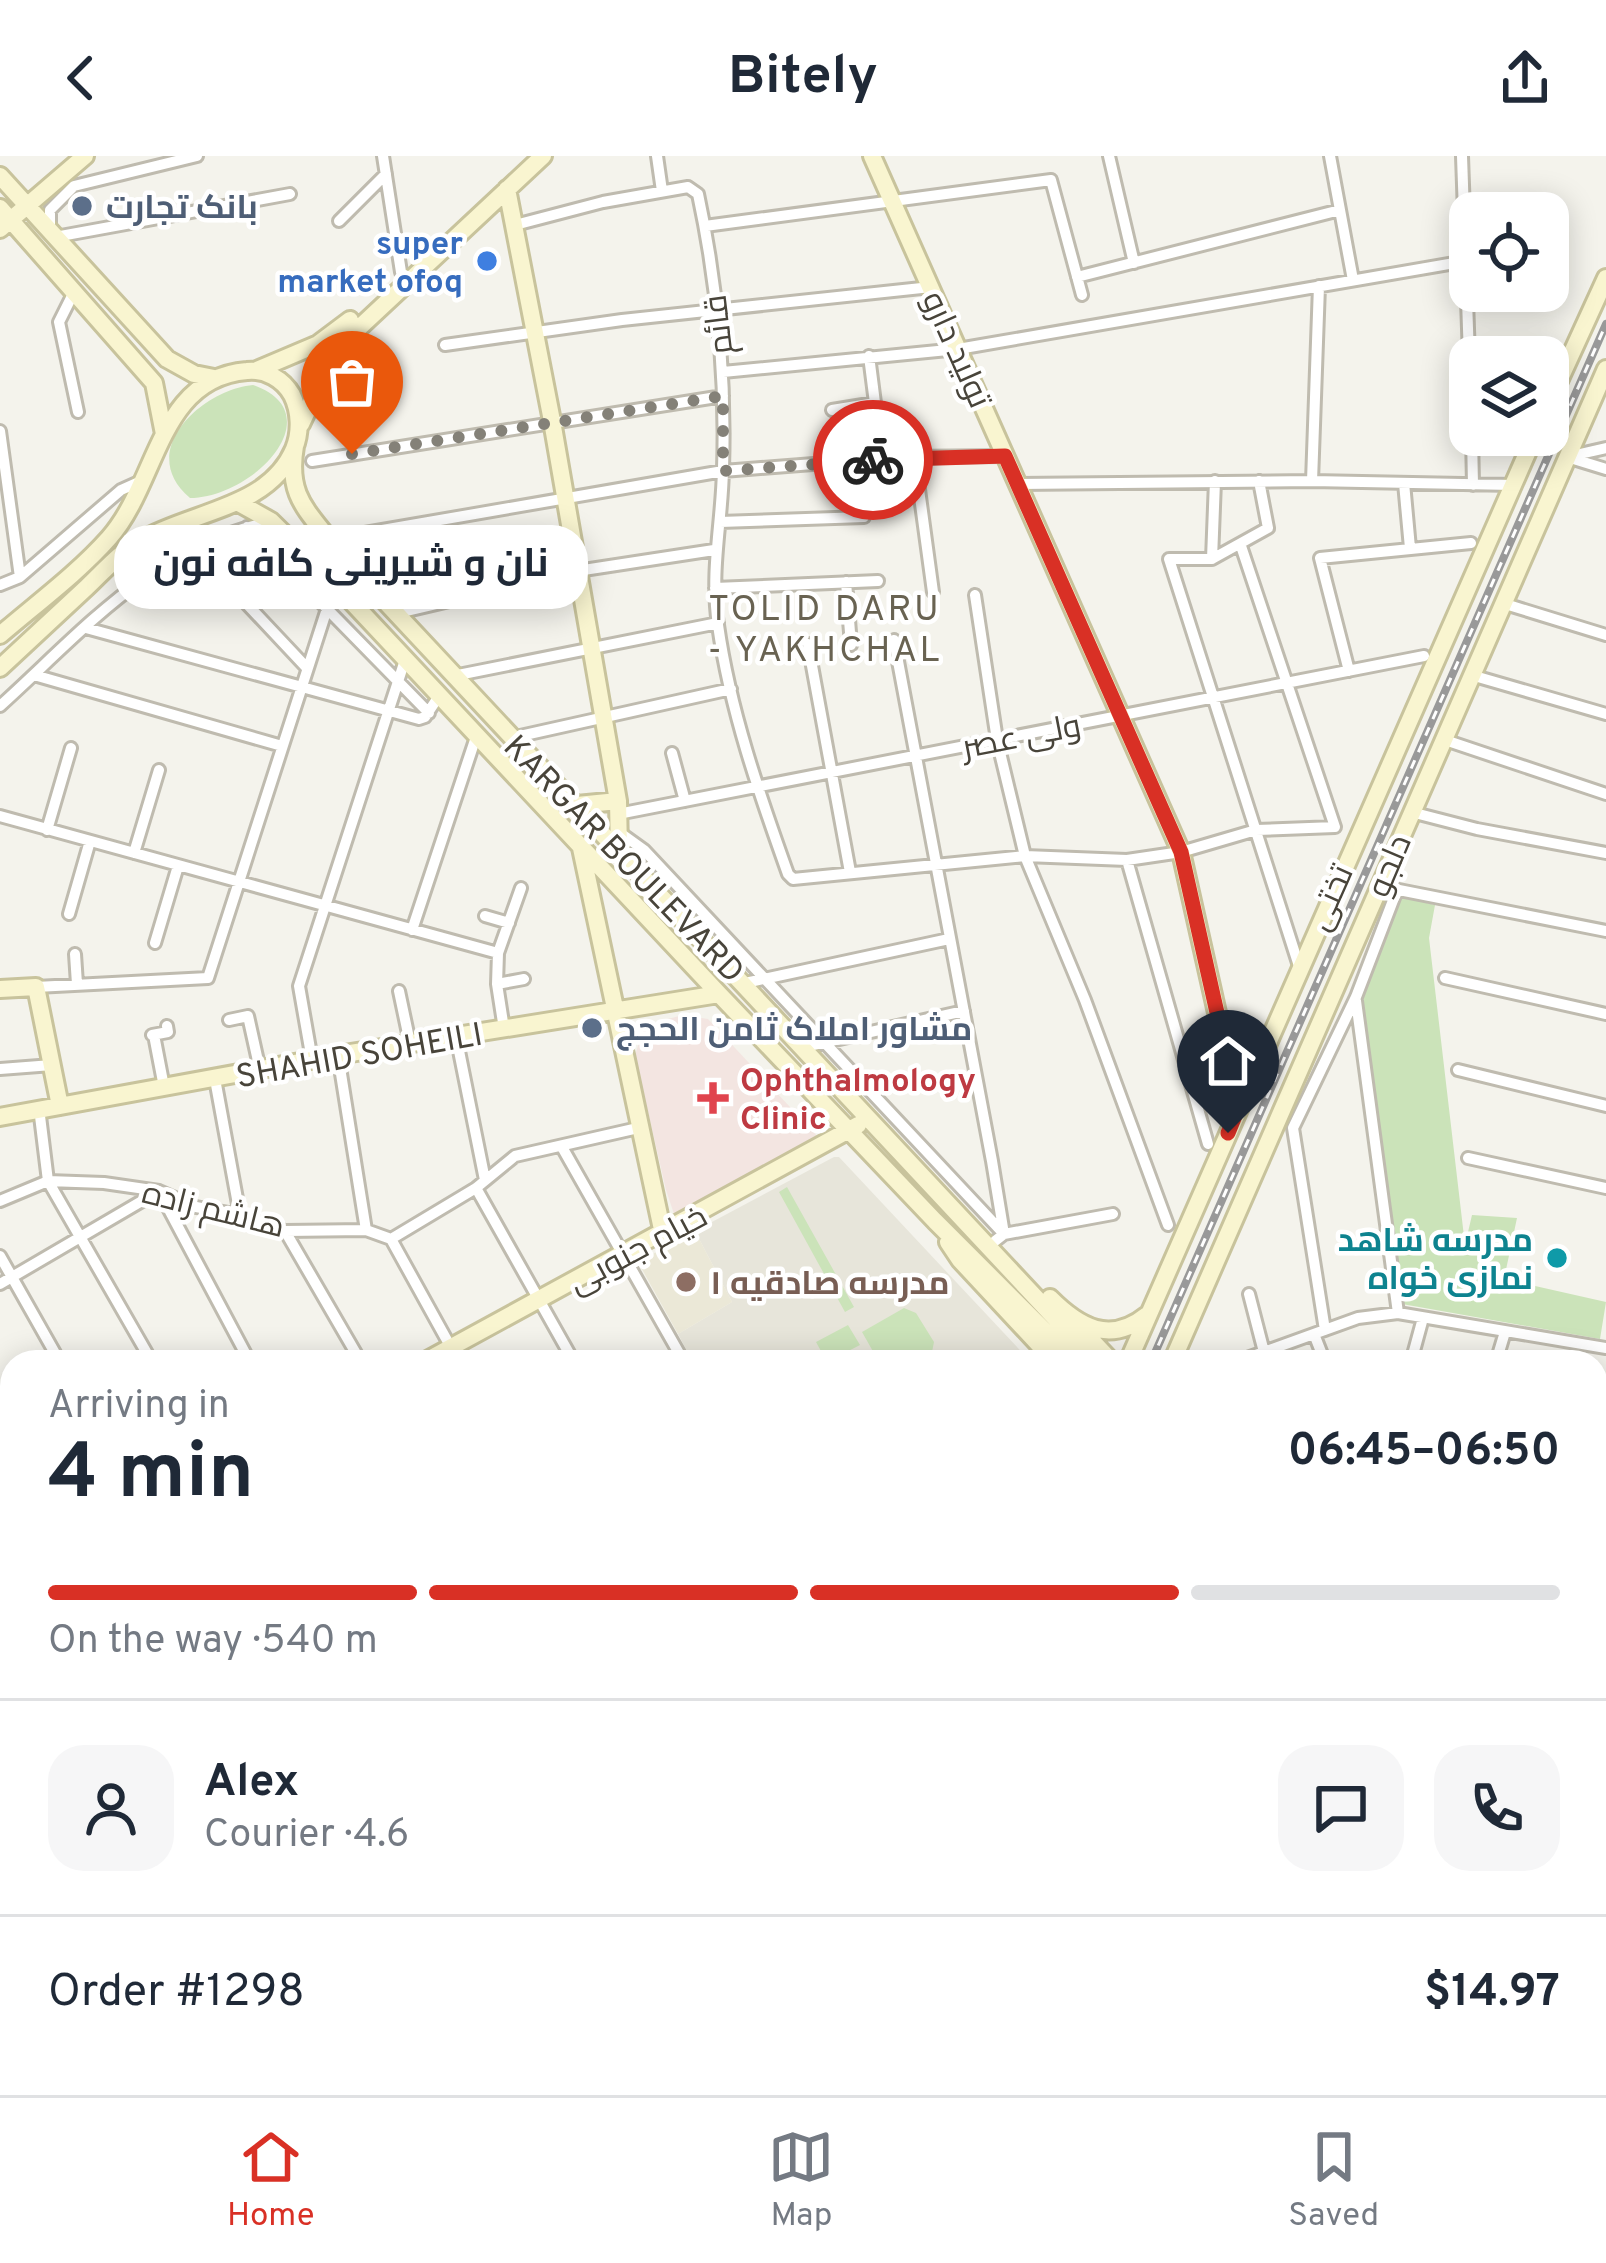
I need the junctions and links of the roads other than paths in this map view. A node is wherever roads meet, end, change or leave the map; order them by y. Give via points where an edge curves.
1 (197, 156) edge
2 (383, 156) edge
3 (526, 156) edge
4 (543, 156) edge
5 (657, 156) edge
6 (872, 156) edge
7 (1109, 156) edge
8 (1330, 156) edge
9 (1462, 156) edge
10 (75, 167) edge
11 (386, 174) junction
12 (0, 176) edge
13 (48, 188) junction
14 (507, 189) junction
15 (662, 191) junction
16 (1463, 192) edge
17 (290, 194) dead end
18 (893, 202) junction
19 (26, 206) junction
20 (1340, 210) junction
21 (479, 214) junction
22 (3, 218) edge
23 (339, 221) dead end
24 (515, 226) junction
25 (705, 226) junction
26 (52, 234) junction
27 (1134, 263) junction
28 (1449, 264) edge
29 (405, 276) junction
30 (1077, 278) junction
31 (1606, 278) edge
32 (1354, 280) junction
33 (1319, 286) junction
34 (931, 287) junction
35 (75, 290) junction
36 (1082, 295) dead end
37 (716, 311) junction
38 (535, 332) junction
39 (318, 344) junction
40 (445, 345) dead end
41 (958, 349) junction
42 (869, 356) junction
43 (332, 358) junction
44 (1569, 359) edge
45 (172, 363) junction
46 (1606, 369) edge
47 (257, 370) junction
48 (722, 372) junction
49 (215, 378) junction
50 (154, 383) junction
51 (723, 396) junction
52 (832, 410) dead end
53 (78, 412) dead end
54 (552, 421) junction
55 (0, 431) edge
56 (164, 434) junction
57 (297, 438) junction
58 (1606, 448) edge
59 (1005, 456) junction
60 (1472, 456) edge
61 (1526, 456) edge
62 (1568, 457) junction
63 (914, 460) junction
64 (313, 461) dead end
65 (1606, 469) edge
66 (723, 471) junction
67 (144, 479) junction
68 (1215, 481) junction
69 (1259, 481) junction
70 (1312, 481) junction
71 (1404, 483) junction
72 (1018, 484) junction
73 (1473, 484) junction
74 (1513, 485) junction
75 (564, 496) junction
76 (237, 502) junction
77 (864, 517) dead end
78 (271, 521) junction
79 (720, 522) junction
80 (248, 526) junction
81 (1471, 543) dead end
82 (334, 545) junction
83 (1241, 546) junction
84 (1410, 548) junction
85 (714, 550) junction
86 (199, 553) dead end
87 (1212, 560) junction
88 (319, 568) junction
89 (577, 571) junction
90 (20, 577) junction
91 (878, 581) dead end
92 (846, 582) junction
93 (335, 584) junction
94 (0, 585) edge
95 (716, 588) junction
96 (933, 592) dead end
97 (975, 595) dead end
98 (1502, 603) junction
99 (327, 609) junction
100 (394, 614) junction
101 (21, 616) junction
102 (0, 618) edge
103 (718, 623) junction
104 (86, 628) junction
105 (0, 635) edge
106 (1606, 635) edge
107 (894, 640) dead end
108 (808, 644) dead end
109 (851, 645) dead end
110 (590, 650) junction
111 (1424, 656) dead end
112 (405, 660) junction
113 (0, 668) edge
114 (308, 668) junction
115 (1349, 671) junction
116 (1471, 674) junction
117 (34, 675) junction
118 (453, 676) junction
119 (398, 682) junction
120 (1287, 683) junction
121 (301, 688) junction
122 (731, 689) junction
123 (439, 696) junction
124 (1213, 698) junction
125 (0, 706) edge
126 (388, 713) junction
127 (429, 713) junction
128 (1606, 714) edge
129 (600, 716) junction
130 (1121, 716) junction
131 (477, 734) junction
132 (510, 738) junction
133 (1442, 739) junction
134 (997, 740) junction
135 (282, 746) junction
136 (71, 748) dead end
137 (672, 753) dead end
138 (914, 756) junction
139 (159, 770) dead end
140 (830, 772) junction
141 (757, 787) junction
142 (1606, 794) edge
143 (685, 801) junction
144 (577, 805) junction
145 (1411, 812) junction
146 (0, 817) edge
147 (618, 824) junction
148 (47, 830) junction
149 (1256, 830) junction
150 (90, 842) junction
151 (580, 844) junction
152 (1181, 852) junction
153 (1606, 853) edge
154 (134, 854) junction
155 (1025, 856) junction
156 (1127, 860) junction
157 (934, 863) junction
158 (178, 866) junction
159 (850, 872) junction
160 (240, 884) junction
161 (521, 888) dead end
162 (1388, 888) junction
163 (326, 908) junction
164 (69, 914) dead end
165 (485, 916) dead end
166 (509, 923) junction
167 (412, 930) junction
168 (1606, 932) edge
169 (950, 939) junction
170 (155, 943) dead end
171 (498, 953) junction
172 (75, 954) dead end
173 (1299, 966) junction
174 (764, 978) junction
175 (1445, 978) dead end
176 (524, 979) dead end
177 (745, 983) junction
178 (77, 984) junction
179 (497, 984) junction
180 (37, 986) junction
181 (0, 988) edge
182 (399, 991) dead end
183 (718, 994) junction
184 (1356, 997) junction
185 (964, 1011) junction
186 (616, 1012) junction
187 (1606, 1014) edge
188 (229, 1020) dead end
189 (166, 1026) dead end
190 (505, 1029) junction
191 (456, 1036) junction
192 (825, 1042) junction
193 (410, 1043) junction
194 (804, 1047) junction
195 (338, 1055) junction
196 (312, 1060) junction
197 (52, 1064) junction
198 (0, 1069) edge
199 (260, 1070) junction
200 (1458, 1070) dead end
201 (1253, 1072) junction
202 (215, 1079) junction
203 (164, 1087) junction
204 (61, 1106) junction
205 (1606, 1106) edge
206 (40, 1108) junction
207 (867, 1116) junction
208 (0, 1117) edge
209 (638, 1128) junction
210 (851, 1132) junction
211 (1208, 1144) dead end
212 (562, 1147) junction
213 (1468, 1158) dead end
214 (48, 1181) junction
215 (480, 1184) junction
216 (1606, 1188) edge
217 (159, 1191) junction
218 (0, 1201) edge
219 (1113, 1214) dead end
220 (240, 1215) junction
221 (935, 1221) junction
222 (1168, 1225) dead end
223 (365, 1230) junction
224 (285, 1231) junction
225 (663, 1234) junction
226 (78, 1238) junction
227 (392, 1239) junction
228 (994, 1248) junction
229 (0, 1256) edge
230 (623, 1256) junction
231 (6, 1281) edge
232 (1250, 1294) dead end
233 (537, 1301) junction
234 (1397, 1313) junction
235 (1148, 1315) junction
236 (1070, 1318) junction
237 (1423, 1318) junction
238 (1190, 1320) junction
239 (1320, 1332) junction
240 (1505, 1332) junction
241 (1606, 1348) edge
242 (52, 1350) edge
243 (145, 1350) edge
244 (244, 1350) edge
245 (355, 1350) edge
246 (452, 1350) edge
247 (463, 1350) edge
248 (567, 1350) edge
249 (677, 1350) edge
250 (1044, 1350) edge
251 (1067, 1350) edge
252 (1101, 1350) edge
253 (1101, 1350) edge
254 (1121, 1350) edge
255 (1177, 1350) edge
256 (1186, 1350) edge
257 (1264, 1350) edge
258 (1270, 1350) edge
259 (1323, 1350) edge
260 (1414, 1350) edge
261 (1500, 1350) edge

1 - 10 street
2 - 11 street
3 - 29 street
4 - 14 street
5 - 15 street
6 - 18 street, تولید دارو
7 - 27 street
8 - 20 street
9 - 16 street
10 - 13 street
10 - 26 street via 50,210
11 - 23 street
11 - 29 street
12 - 13 street
12 - 19 street
13 - 19 street
14 - 21 street
14 - 24 street
15 - 24 street
15 - 25 street via 694,188
17 - 26 street
18 - 25 street
18 - 30 street via 1052,180
18 - 34 street, تولید دارو
19 - 22 street
19 - 26 street
20 - 27 street
20 - 32 street
21 - 24 street
21 - 29 street
22 - 35 street
24 - 38 street
25 - 37 street, قائم
26 - 45 street
27 - 30 street
28 - 32 street
29 - 39 street
29 - 43 street
30 - 36 street
31 - 44 street
32 - 33 street
33 - 41 street
33 - 70 street
34 - 37 street
34 - 41 street, تولید دارو
35 - 50 street
35 - 53 street via 59,322
37 - 38 street
37 - 48 street, قائم
38 - 40 street
38 - 54 street
39 - 43 street
39 - 47 street
41 - 42 street
41 - 59 street, تولید دارو
42 - 48 street
42 - 52 street via 875,403
43 - 57 street
45 - 49 street
45 - 50 street via 170,379
46 - 62 street, دلجو
47 - 49 street
47 - 57 street via 288,389
48 - 51 street, قائم
49 - 56 street via 183,402
50 - 56 street
51 - 54 street
51 - 66 street, قائم
54 - 64 street
54 - 75 street
55 - 90 street
56 - 67 street
57 - 76 street via 276,477
57 - 82 street, KARGAR BOULEVARD via 297,496
58 - 62 street
59 - 63 street
59 - 72 street, تولید دارو
60 - 73 street
61 - 74 street, تختی
62 - 65 street
62 - 98 street, دلجو
63 - 66 street
63 - 96 street
66 - 75 street
66 - 79 street, قائم
67 - 90 street
67 - 101 street via 110,538
68 - 69 street
68 - 72 street
68 - 87 street
69 - 70 street
69 - 83 street via 1268,528
70 - 71 street
71 - 73 street
71 - 84 street
72 - 130 street, تولید دارو
73 - 74 street
74 - 173 street, تختی
75 - 82 street
75 - 89 street
76 - 78 street, KARGAR BOULEVARD
76 - 113 street via 139,541
77 - 79 street
78 - 80 street
78 - 88 street, KARGAR BOULEVARD
79 - 85 street, قائم
80 - 99 street
80 - 104 street via 154,568
81 - 84 street
82 - 88 street via 316,542
82 - 100 street, KARGAR BOULEVARD
83 - 87 street
83 - 120 street
84 - 115 street via 1320,558
85 - 89 street
85 - 95 street, قائم
86 - 114 street
87 - 124 street via 1169,559
88 - 93 street, KARGAR BOULEVARD
89 - 100 street
89 - 110 street
90 - 94 street
91 - 92 street
92 - 95 street
92 - 109 street
93 - 99 street
93 - 112 street, KARGAR BOULEVARD
95 - 103 street, قائم
97 - 134 street
98 - 106 street
98 - 116 street, دلجو
99 - 114 street
99 - 119 street
100 - 118 street, KARGAR BOULEVARD
101 - 102 street
101 - 105 street
103 - 110 street
103 - 122 street, قائم
104 - 117 street
104 - 121 street
107 - 138 street
108 - 140 street
110 - 118 street
110 - 129 street
111 - 115 street, ولی عصر
112 - 119 street
112 - 123 street, KARGAR BOULEVARD
114 - 121 street
115 - 120 street, ولی عصر
116 - 128 street
116 - 133 street, دلجو
117 - 125 street
117 - 135 street
118 - 132 street, KARGAR BOULEVARD
119 - 126 street
119 - 127 street
120 - 124 street, ولی عصر
120 - 149 street via 1335,827
121 - 126 street
121 - 135 street
122 - 129 street
122 - 141 street, قائم
123 - 127 street
123 - 131 street, KARGAR BOULEVARD
124 - 130 street, ولی عصر
124 - 149 street
126 - 127 street
126 - 163 street
129 - 132 street
129 - 147 street
130 - 134 street, ولی عصر
130 - 152 street, تولید دارو
131 - 151 street, KARGAR BOULEVARD
131 - 167 street
132 - 144 street, KARGAR BOULEVARD
133 - 142 street
133 - 145 street, دلجو
134 - 138 street, ولی عصر
134 - 155 street
135 - 160 street
136 - 148 street
137 - 143 street
138 - 140 street, ولی عصر
138 - 157 street
139 - 154 street
140 - 141 street, ولی عصر
140 - 159 street
141 - 143 street, ولی عصر
141 - 159 street, قائم via 793,879
143 - 147 street, ولی عصر
144 - 147 street
144 - 147 street, KARGAR BOULEVARD
145 - 153 street
145 - 162 street, دلجو
146 - 148 street
147 - 174 street
147 - 177 street, KARGAR BOULEVARD
148 - 150 street
149 - 152 street
149 - 173 street
150 - 154 street
150 - 164 street
151 - 183 street, KARGAR BOULEVARD
151 - 186 street
152 - 156 street
152 - 201 street, تولید دارو via 1224,1044
154 - 158 street
155 - 156 street
155 - 157 street
155 - 222 street
156 - 211 street
157 - 159 street
157 - 169 street
158 - 160 street
158 - 170 street
160 - 163 street
160 - 178 street via 208,978
161 - 166 street
162 - 168 street
162 - 184 street
162 - 238 street, دلجو
163 - 167 street
163 - 196 street via 299,986
165 - 166 street
166 - 171 street
167 - 171 street
169 - 174 street
169 - 185 street
171 - 179 street
172 - 178 street
173 - 201 street, تختی
174 - 177 street
174 - 192 street
175 - 187 street
176 - 179 street
177 - 194 street, KARGAR BOULEVARD
178 - 180 street
179 - 190 street
180 - 181 street
180 - 197 street
182 - 193 street
183 - 186 street, SHAHID SOHEILI
183 - 210 street, KARGAR BOULEVARD
184 - 234 street
184 - 239 street via 1293,1128
185 - 192 street
185 - 228 street
186 - 190 street, SHAHID SOHEILI
186 - 209 street
188 - 199 street via 248,1016
189 - 203 street via 168,1032 151,1035
190 - 191 street, SHAHID SOHEILI
191 - 193 street, SHAHID SOHEILI
191 - 215 street
192 - 194 street
192 - 228 street
193 - 195 street, SHAHID SOHEILI
194 - 207 street, KARGAR BOULEVARD
195 - 196 street, SHAHID SOHEILI
195 - 223 street
196 - 199 street, SHAHID SOHEILI
197 - 198 street
197 - 204 street
199 - 202 street, SHAHID SOHEILI
200 - 205 street
201 - 235 street, تختی
202 - 203 street, SHAHID SOHEILI
202 - 220 street
203 - 204 street, SHAHID SOHEILI
204 - 206 street, SHAHID SOHEILI
206 - 208 street, SHAHID SOHEILI
206 - 214 street
207 - 210 street, خیام جنوبی
207 - 228 street, KARGAR BOULEVARD
209 - 212 street
209 - 225 street
210 - 221 street, KARGAR BOULEVARD
210 - 225 street, خیام جنوبی
212 - 215 street via 515,1156
212 - 230 street
213 - 216 street
214 - 217 street, هاشم زاده
214 - 218 street
214 - 226 street
215 - 227 street
215 - 233 street
217 - 220 street, هاشم زاده
217 - 226 street
217 - 244 street
219 - 228 street
220 - 224 street, هاشم زاده
221 - 228 street, KARGAR BOULEVARD
221 - 250 street via 960,1260
223 - 224 street, هاشم زاده
223 - 227 street, هاشم زاده
224 - 245 street
225 - 230 street, خیام جنوبی
226 - 231 street
226 - 243 street
227 - 246 street
228 - 236 street
228 - 251 street
228 - 252 street
229 - 231 street
230 - 233 street, خیام جنوبی
230 - 249 street
231 - 242 street
232 - 257 street
233 - 247 street, خیام جنوبی
233 - 248 street
234 - 237 street
234 - 239 street
235 - 236 street via 1108,1331
235 - 254 street, تختی
236 - 253 street
237 - 240 street
237 - 260 street
238 - 255 street, دلجو
238 - 256 street
239 - 258 street
239 - 259 street
240 - 241 street
240 - 261 street

